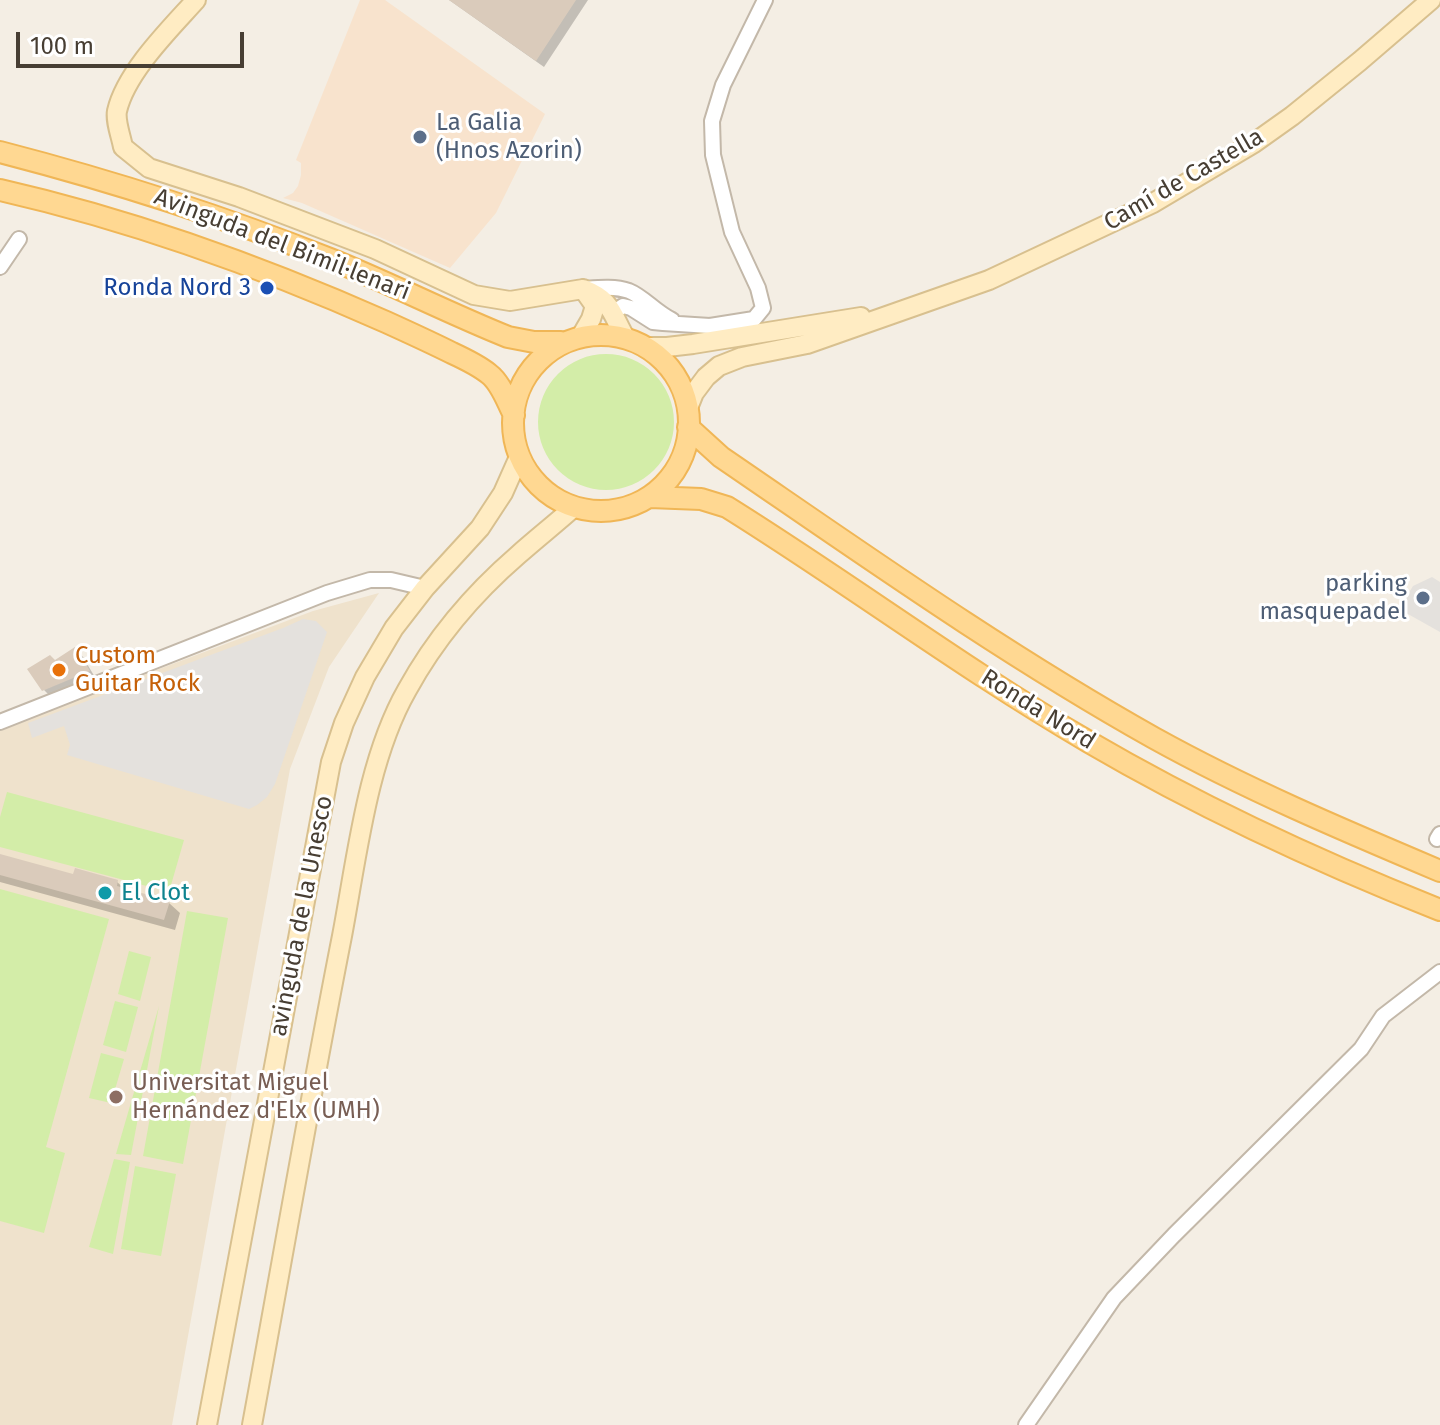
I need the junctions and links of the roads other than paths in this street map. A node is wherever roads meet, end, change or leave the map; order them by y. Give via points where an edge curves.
1 (196, 0) edge
2 (765, 0) edge
3 (1431, 0) edge
4 (0, 152) edge
5 (0, 190) edge
6 (19, 239) dead end
7 (0, 267) edge
8 (583, 289) junction
9 (907, 310) junction
10 (614, 318) junction
11 (680, 323) junction
12 (571, 340) junction
13 (635, 343) junction
14 (514, 415) junction
15 (688, 417) junction
16 (519, 457) junction
17 (650, 497) junction
18 (573, 508) junction
19 (425, 588) junction
20 (0, 722) edge
21 (1440, 871) edge
22 (1440, 910) edge
23 (1440, 972) edge
24 (207, 1425) edge
25 (252, 1425) edge
26 (1026, 1425) edge

1 - 8 main road via 128,82 116,113 123,147 149,168 375,249 474,295 510,301
2 - 11 street via 723,85 712,121 713,155 732,232 763,308 754,319 710,326
3 - 9 main road, Camí de Castella via 1292,116 1215,167 1087,235
4 - 12 main road, Avinguda del Bimil·lenari via 249,227 508,337
5 - 14 main road, Avinguda del Bimil·lenari via 166,237 353,307 480,367 495,380
6 - 7 street
8 - 10 main road via 600,295
8 - 11 street via 627,290
8 - 12 main road via 595,306 591,319
9 - 13 main road, Camí de Castella via 693,344
9 - 15 main road, Camí de Castella via 807,344 719,366 694,393
10 - 11 street via 623,306 653,322
10 - 13 main road
12 - 13 main road via 599,336
12 - 14 main road via 543,356 528,374
13 - 15 main road via 660,358 681,382
14 - 16 main road
15 - 17 main road via 683,452
15 - 21 main road, Ronda Nord via 721,457 1066,687 1245,785
16 - 18 main road via 531,480
16 - 19 main road, avinguda de la Unesco via 480,528
17 - 18 main road via 625,508
17 - 22 main road, Ronda Nord via 701,499 727,507 1090,743 1266,836
18 - 25 main road, avinguda de la Unesco via 466,606 406,691 386,734 334,975
19 - 20 street via 370,580 327,593
19 - 24 main road, avinguda de la Unesco via 365,677 331,762
23 - 26 street via 1383,1016 1361,1049 1114,1298

